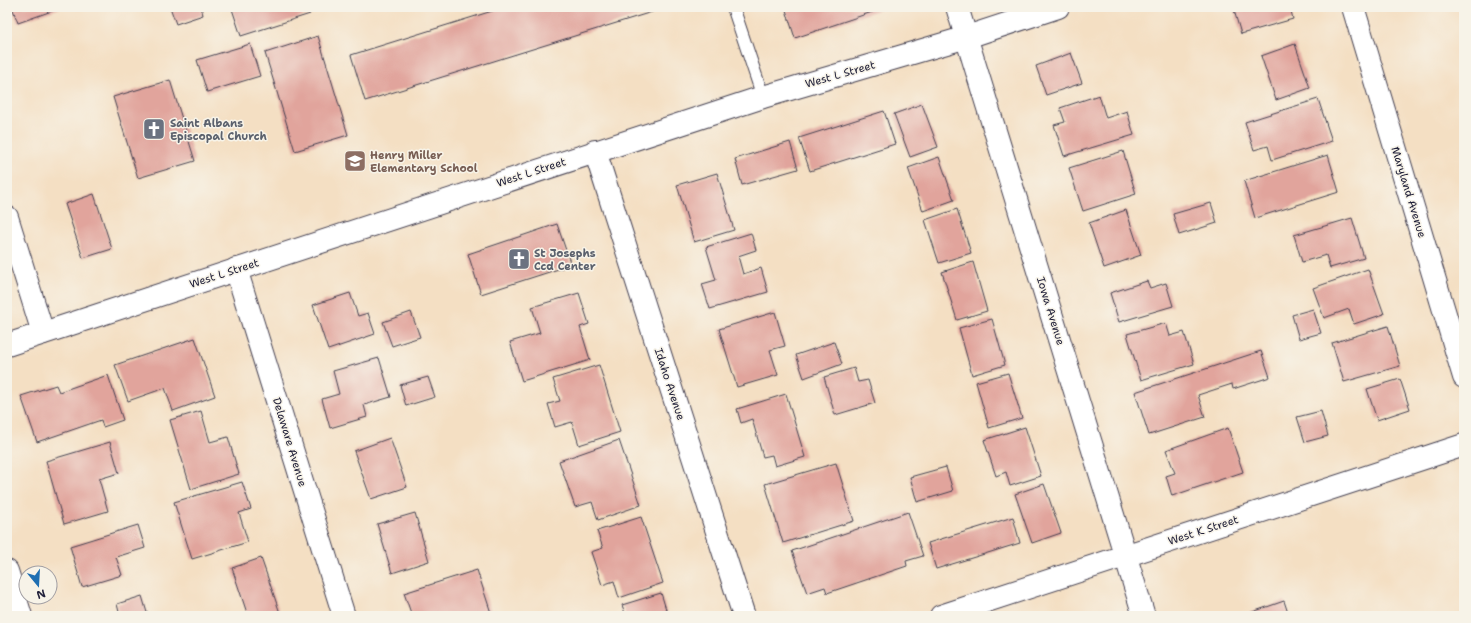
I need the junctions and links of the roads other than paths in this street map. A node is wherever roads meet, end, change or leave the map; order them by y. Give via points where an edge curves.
1 (733, 7) edge
2 (957, 7) edge
3 (1058, 7) edge
4 (1354, 7) edge
5 (967, 37) junction
6 (763, 97) junction
7 (595, 151) junction
8 (7, 217) edge
9 (236, 269) junction
10 (44, 333) junction
11 (7, 345) edge
12 (1464, 377) edge
13 (1464, 445) edge
14 (1125, 556) junction
15 (7, 571) edge
16 (21, 616) edge
17 (344, 616) edge
18 (744, 616) edge
19 (942, 616) edge
20 (1144, 616) edge

1 - 6 lane
2 - 5 street, Iowa Avenue
3 - 5 street, West L Street
4 - 12 street, Maryland Avenue
5 - 6 street, West L Street
5 - 14 street, Iowa Avenue
6 - 7 street, West L Street
7 - 9 street, West L Street
7 - 18 street, Idaho Avenue
8 - 10 street
9 - 10 street, West L Street
9 - 17 street, Delaware Avenue
10 - 11 street, West L Street
13 - 14 street, West K Street
14 - 19 street, West K Street
14 - 20 street, Iowa Avenue
15 - 16 street

